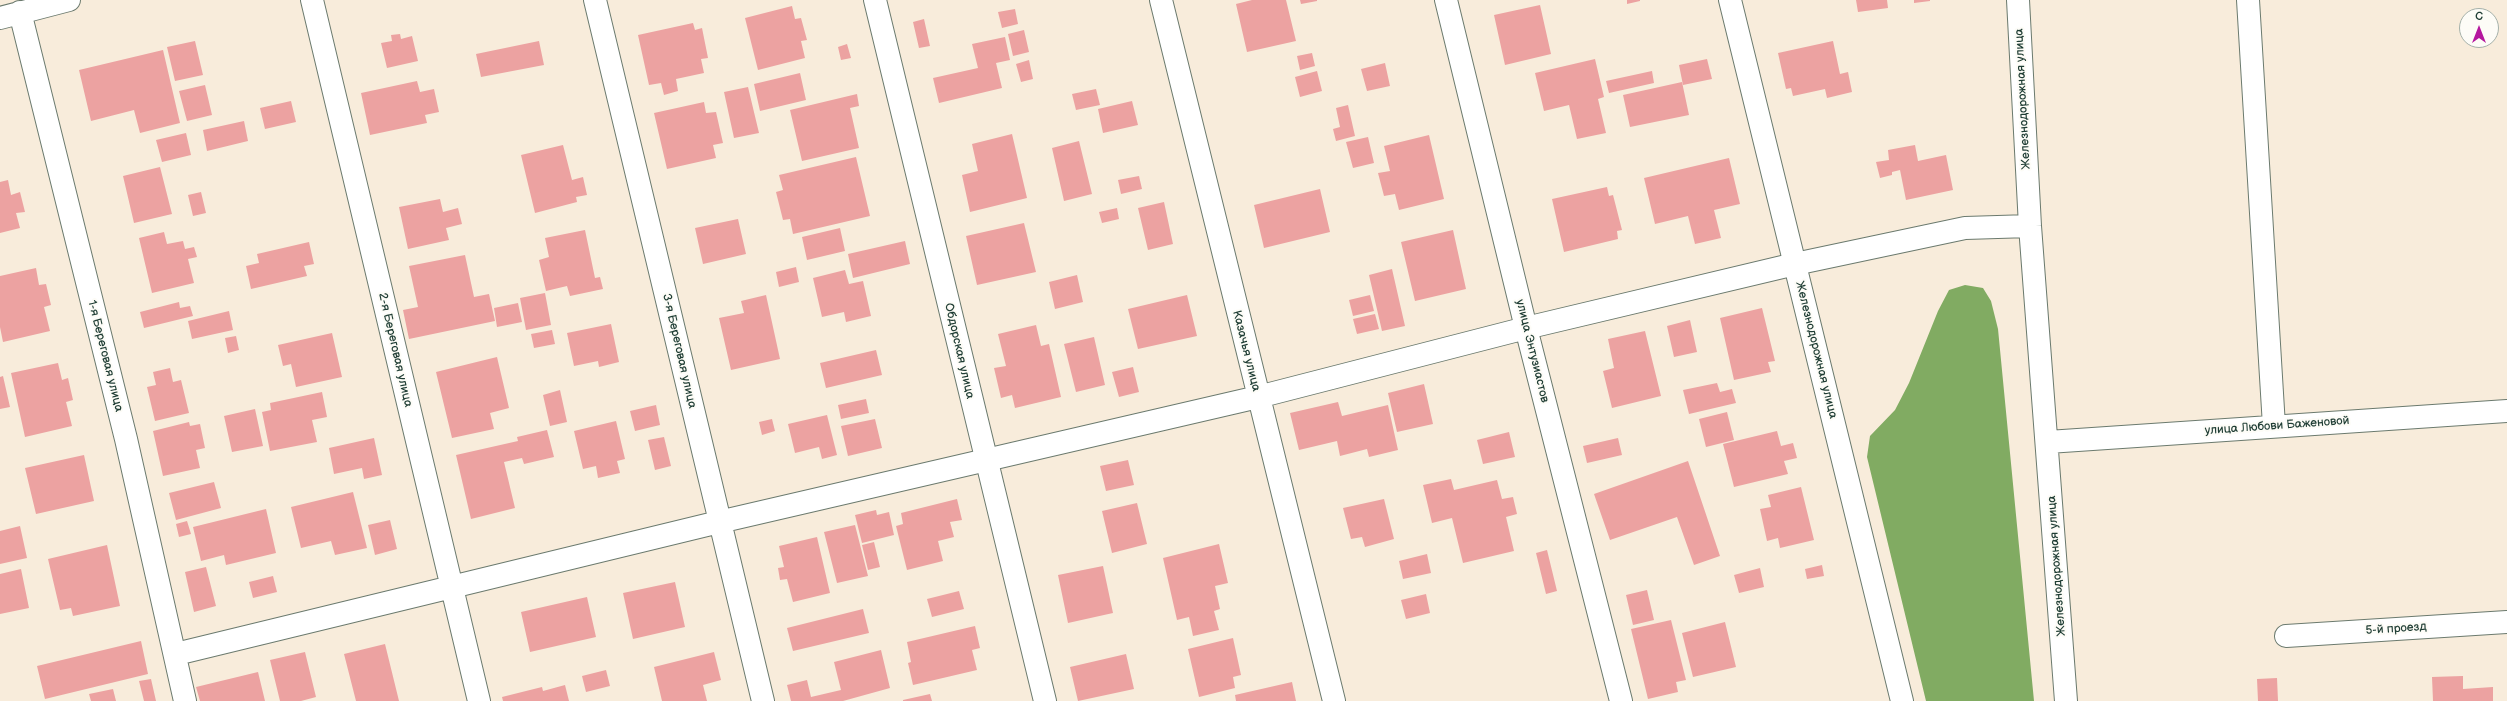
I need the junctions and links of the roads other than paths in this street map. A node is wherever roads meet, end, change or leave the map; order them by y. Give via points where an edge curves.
1 (69, 0) edge
2 (312, 0) edge
3 (595, 0) edge
4 (874, 0) edge
5 (1161, 0) edge
6 (1446, 0) edge
7 (1730, 0) edge
8 (2018, 0) edge
9 (2248, 0) edge
10 (10, 15) edge
11 (2030, 226) junction
12 (1795, 264) junction
13 (1526, 328) junction
14 (1258, 397) junction
15 (2507, 411) edge
16 (2274, 426) junction
17 (2048, 442) junction
18 (985, 461) junction
19 (719, 522) junction
20 (452, 587) junction
21 (2507, 622) edge
22 (2286, 636) dead end
23 (176, 654) junction
24 (185, 701) edge
25 (479, 701) edge
26 (763, 701) edge
27 (1045, 701) edge
28 (1334, 701) edge
29 (1621, 701) edge
30 (1902, 701) edge
31 (2066, 701) edge

1 - 10 street
2 - 20 street, 2-я Береговая улица
3 - 19 street, 3-я Береговая улица
4 - 18 street, Обдорская улица
5 - 14 street, Казачья улица
6 - 13 street, улица Энтузиастов
7 - 12 street, Железнодорожная улица
8 - 11 street, Железнодорожная улица
9 - 16 street
10 - 23 street, 1-я Береговая улица via 126,439
11 - 12 street via 1965,228
11 - 17 street, Железнодорожная улица
12 - 13 street
12 - 30 street, Железнодорожная улица
13 - 14 street
13 - 29 street, улица Энтузиастов
14 - 18 street
14 - 28 street, Казачья улица
15 - 16 street, улица Любови Баженовой
16 - 17 street, улица Любови Баженовой
17 - 31 street, Железнодорожная улица
18 - 19 street
18 - 27 street, Обдорская улица
19 - 20 street
19 - 26 street, 3-я Береговая улица
20 - 23 street
20 - 25 street, 2-я Береговая улица
21 - 22 street, 5-й проезд
23 - 24 street, 1-я Береговая улица

